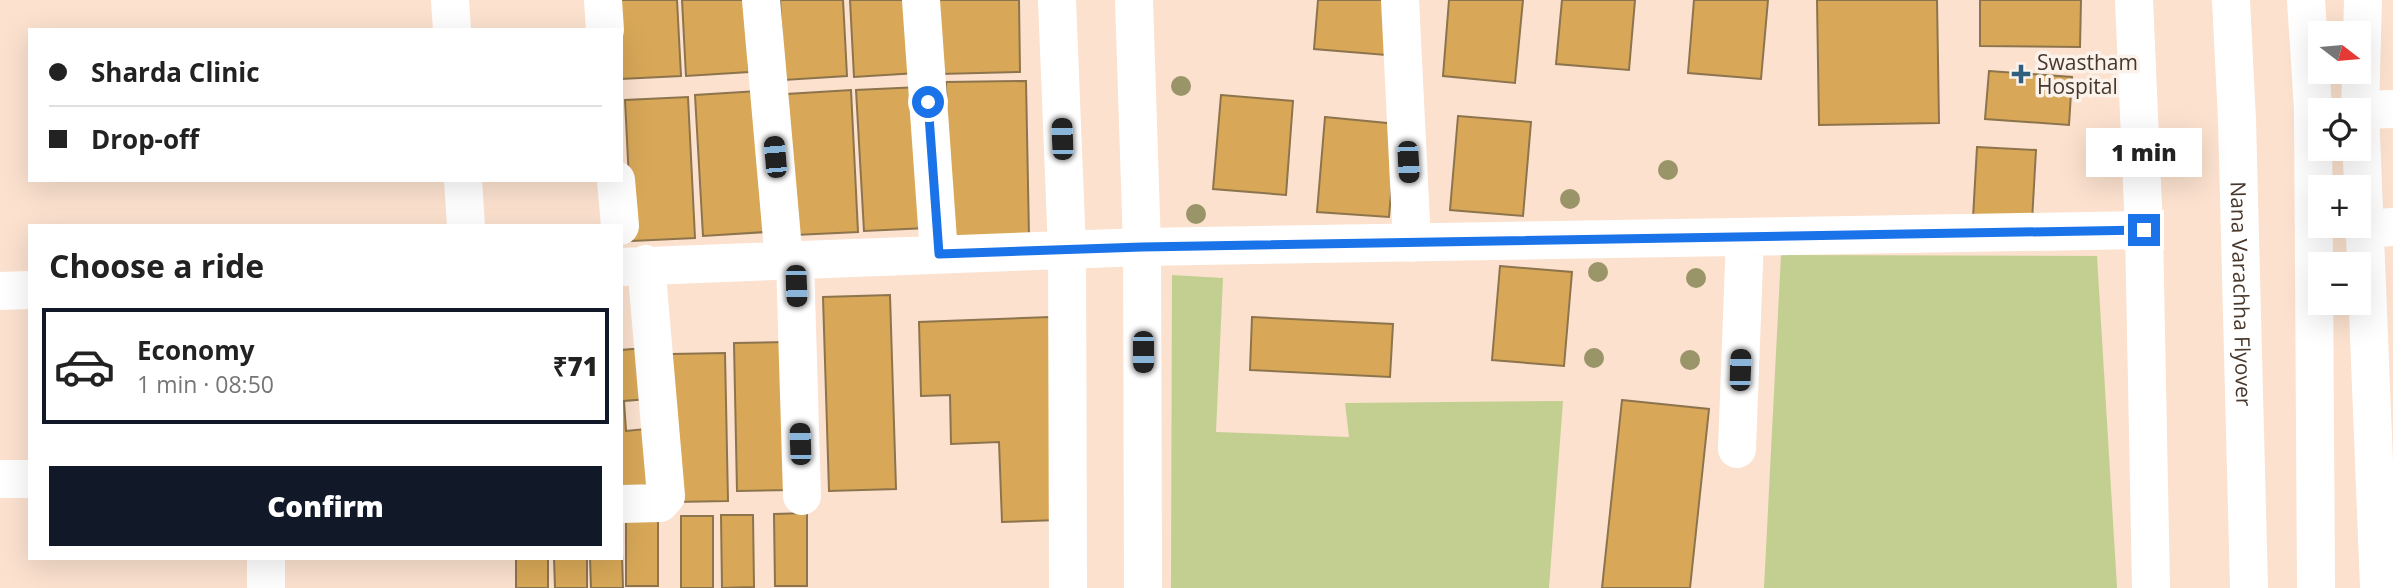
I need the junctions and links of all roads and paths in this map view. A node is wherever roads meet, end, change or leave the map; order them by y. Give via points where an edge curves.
1 (450, 0) edge
2 (603, 0) edge
3 (761, 0) edge
4 (921, 0) edge
5 (1057, 0) edge
6 (1134, 0) edge
7 (1400, 0) edge
8 (2134, 0) edge
9 (2231, 0) edge
10 (2306, 0) edge
11 (2363, 0) edge
12 (452, 28) edge
13 (605, 28) edge
14 (2360, 98) edge
15 (2393, 108) edge
16 (2371, 109) edge
17 (2368, 161) edge
18 (463, 182) edge
19 (616, 182) edge
20 (466, 224) edge
21 (620, 224) edge
22 (2379, 228) edge
23 (2144, 230) junction
24 (1745, 237) junction
25 (1412, 243) junction
26 (1142, 247) junction
27 (1067, 250) junction
28 (939, 254) junction
29 (790, 260) junction
30 (628, 261) edge
31 (28, 290) edge
32 (0, 291) edge
33 (1737, 449) dead end
34 (28, 479) edge
35 (0, 480) edge
36 (802, 496) dead end
37 (623, 504) edge
38 (266, 560) edge
39 (265, 588) edge
40 (1068, 588) edge
41 (1143, 588) edge
42 (2151, 588) edge
43 (2249, 588) edge
44 (2316, 588) edge
45 (2379, 588) edge

1 - 12 street
2 - 13 street
3 - 29 street
4 - 28 street
5 - 27 street
6 - 26 street
7 - 25 street
8 - 23 street
9 - 43 street, Nana Varachha Flyover
10 - 44 street via 2313,109
11 - 14 street
15 - 16 street
17 - 22 street
18 - 20 street
19 - 21 street
22 - 45 street
23 - 24 street
23 - 42 street
24 - 25 street
24 - 33 street
25 - 26 street
26 - 27 street
26 - 41 street
27 - 28 street
27 - 40 street
28 - 29 street
29 - 30 street
29 - 36 street
30 - 37 street via 666,496 660,503
31 - 32 street
34 - 35 street
38 - 39 street

